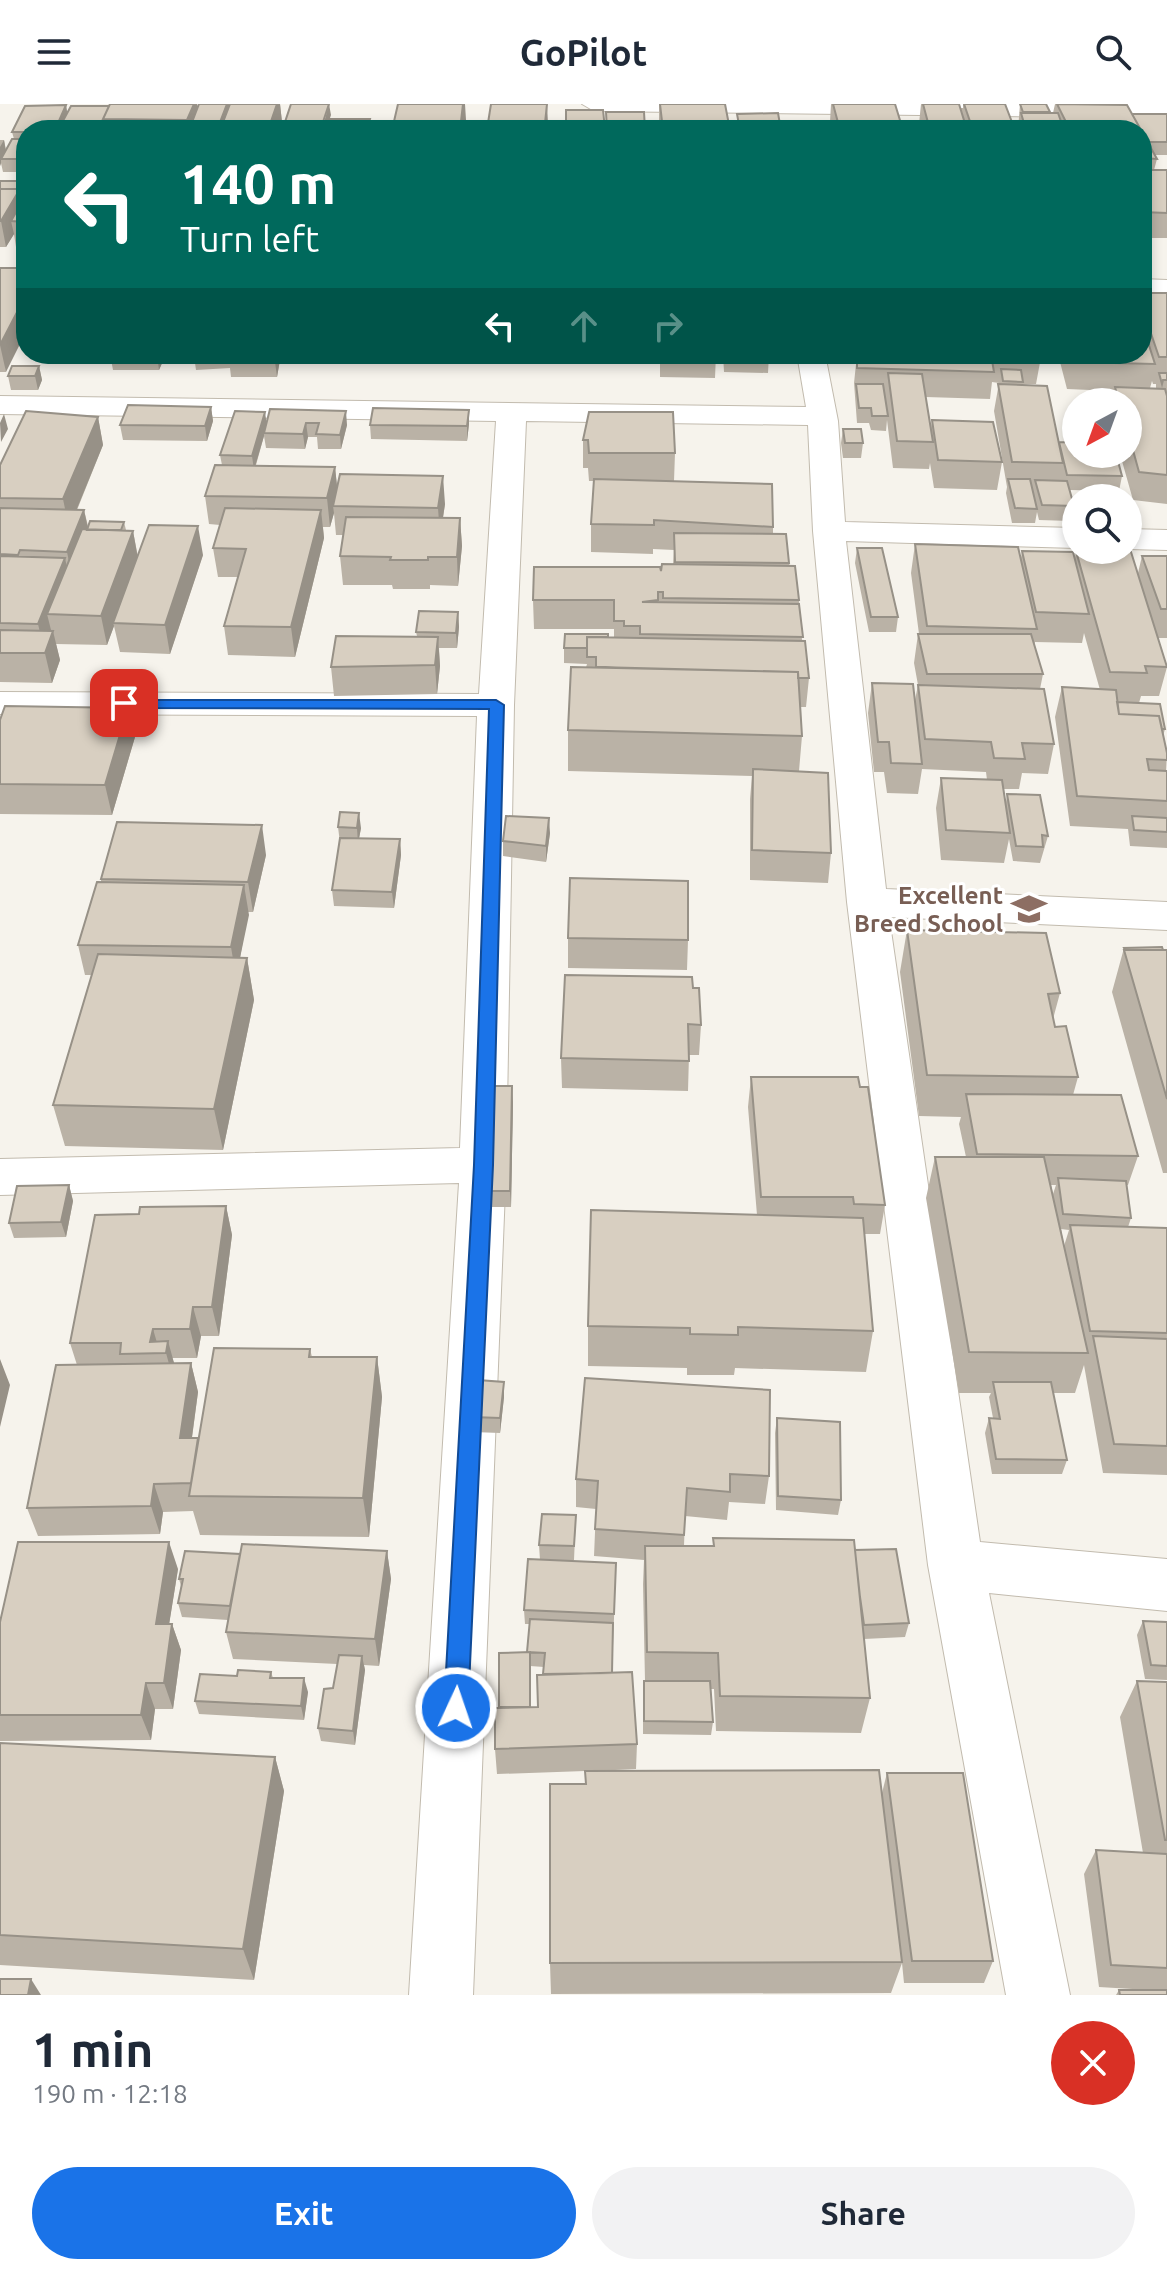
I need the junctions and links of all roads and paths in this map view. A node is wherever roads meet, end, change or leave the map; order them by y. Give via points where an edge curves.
1 (594, 104) edge
2 (794, 105) edge
3 (1105, 107) edge
4 (1167, 111) edge
5 (813, 364) edge
6 (0, 405) edge
7 (511, 414) junction
8 (822, 416) junction
9 (829, 531) junction
10 (1062, 538) edge
11 (1142, 539) edge
12 (1167, 540) edge
13 (0, 703) edge
14 (496, 705) junction
15 (867, 902) junction
16 (1167, 916) edge
17 (483, 1165) junction
18 (0, 1177) edge
19 (956, 1565) junction
20 (1167, 1585) edge
21 (441, 1995) edge
22 (1038, 1995) edge

1 - 2 street
2 - 3 street
3 - 4 street
5 - 8 street
6 - 7 street
7 - 8 street
7 - 14 street
8 - 9 street
9 - 10 street
9 - 15 street
11 - 12 street
13 - 14 street
14 - 17 street
15 - 16 street
15 - 19 street
17 - 18 street
17 - 21 street
19 - 20 street
19 - 22 street

